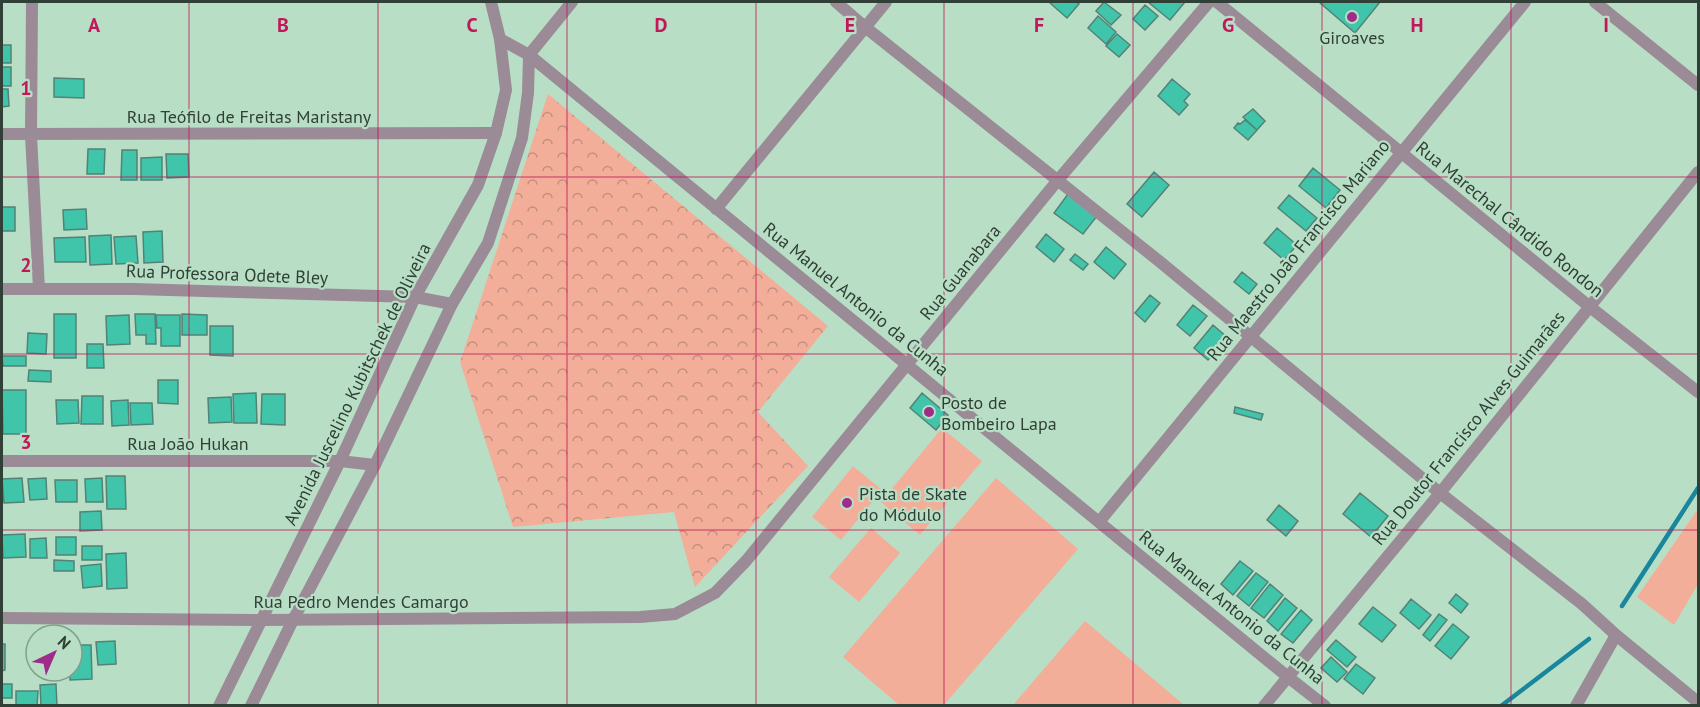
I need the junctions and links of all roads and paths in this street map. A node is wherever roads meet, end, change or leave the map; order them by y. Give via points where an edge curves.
1 (32, 2) edge
2 (491, 2) edge
3 (572, 2) edge
4 (836, 2) edge
5 (886, 2) edge
6 (1209, 2) edge
7 (1217, 2) edge
8 (1525, 2) edge
9 (1595, 2) edge
10 (865, 27) junction
11 (500, 39) junction
12 (529, 56) junction
13 (1698, 85) edge
14 (496, 133) junction
15 (2, 134) edge
16 (31, 135) junction
17 (1401, 153) junction
18 (1698, 172) edge
19 (1058, 180) junction
20 (716, 209) junction
21 (2, 289) edge
22 (39, 289) junction
23 (415, 297) junction
24 (452, 304) junction
25 (1590, 307) junction
26 (1251, 337) junction
27 (908, 365) junction
28 (1698, 392) edge
29 (2, 461) edge
30 (340, 461) junction
31 (375, 465) junction
32 (1440, 494) junction
33 (1100, 522) junction
34 (715, 593) joint
35 (2, 618) edge
36 (262, 620) junction
37 (293, 620) junction
38 (1616, 635) junction
39 (1288, 677) junction
40 (1698, 702) edge
41 (219, 705) edge
42 (251, 705) edge
43 (1264, 705) edge
44 (1325, 705) edge
45 (1576, 705) edge

1 - 16 street
2 - 11 street, Avenida Juscelino Kubitschek de Oliveira
3 - 12 street
4 - 10 street
5 - 10 street
6 - 19 street, Rua Guanabara
7 - 17 street, Rua Marechal Cândido Rondon
8 - 17 street, Rua Maestro João Francisco Mariano
9 - 13 street
10 - 19 street
10 - 20 street
11 - 12 street, Rua Manuel Antonio da Cunha
11 - 14 street, Avenida Juscelino Kubitschek de Oliveira via 506,90
12 - 20 street, Rua Manuel Antonio da Cunha
12 - 24 street via 522,138 488,243
14 - 16 street, Rua Teófilo de Freitas Maristany
14 - 23 street, Avenida Juscelino Kubitschek de Oliveira via 478,185
15 - 16 street, Rua Teófilo de Freitas Maristany
16 - 22 street
17 - 25 street, Rua Marechal Cândido Rondon
17 - 26 street, Rua Maestro João Francisco Mariano
18 - 25 street, Rua Doutor Francisco Alves Guimarães
19 - 26 street
19 - 27 street, Rua Guanabara
20 - 27 street, Rua Manuel Antonio da Cunha
21 - 22 street, Rua Professora Odete Bley
22 - 23 street, Rua Professora Odete Bley
23 - 24 street, Rua Professora Odete Bley
23 - 30 street, Avenida Juscelino Kubitschek de Oliveira
24 - 31 street
25 - 28 street, Rua Marechal Cândido Rondon
25 - 32 street, Rua Doutor Francisco Alves Guimarães
26 - 32 street
26 - 33 street, Rua Maestro João Francisco Mariano
27 - 33 street, Rua Manuel Antonio da Cunha
27 - 34 street, Rua Guanabara
29 - 30 street, Rua João Hukan
30 - 31 street, Rua João Hukan
30 - 36 street, Avenida Juscelino Kubitschek de Oliveira
31 - 37 street
32 - 38 street
32 - 39 street, Rua Doutor Francisco Alves Guimarães
33 - 39 street, Rua Manuel Antonio da Cunha
34 - 37 street, Rua Pedro Mendes Camargo via 675,614 640,617
35 - 36 street, Rua Pedro Mendes Camargo
36 - 37 street, Rua Pedro Mendes Camargo
36 - 41 street, Avenida Juscelino Kubitschek de Oliveira
37 - 42 street
38 - 40 street
38 - 45 street
39 - 43 street, Rua Doutor Francisco Alves Guimarães
39 - 44 street, Rua Manuel Antonio da Cunha

